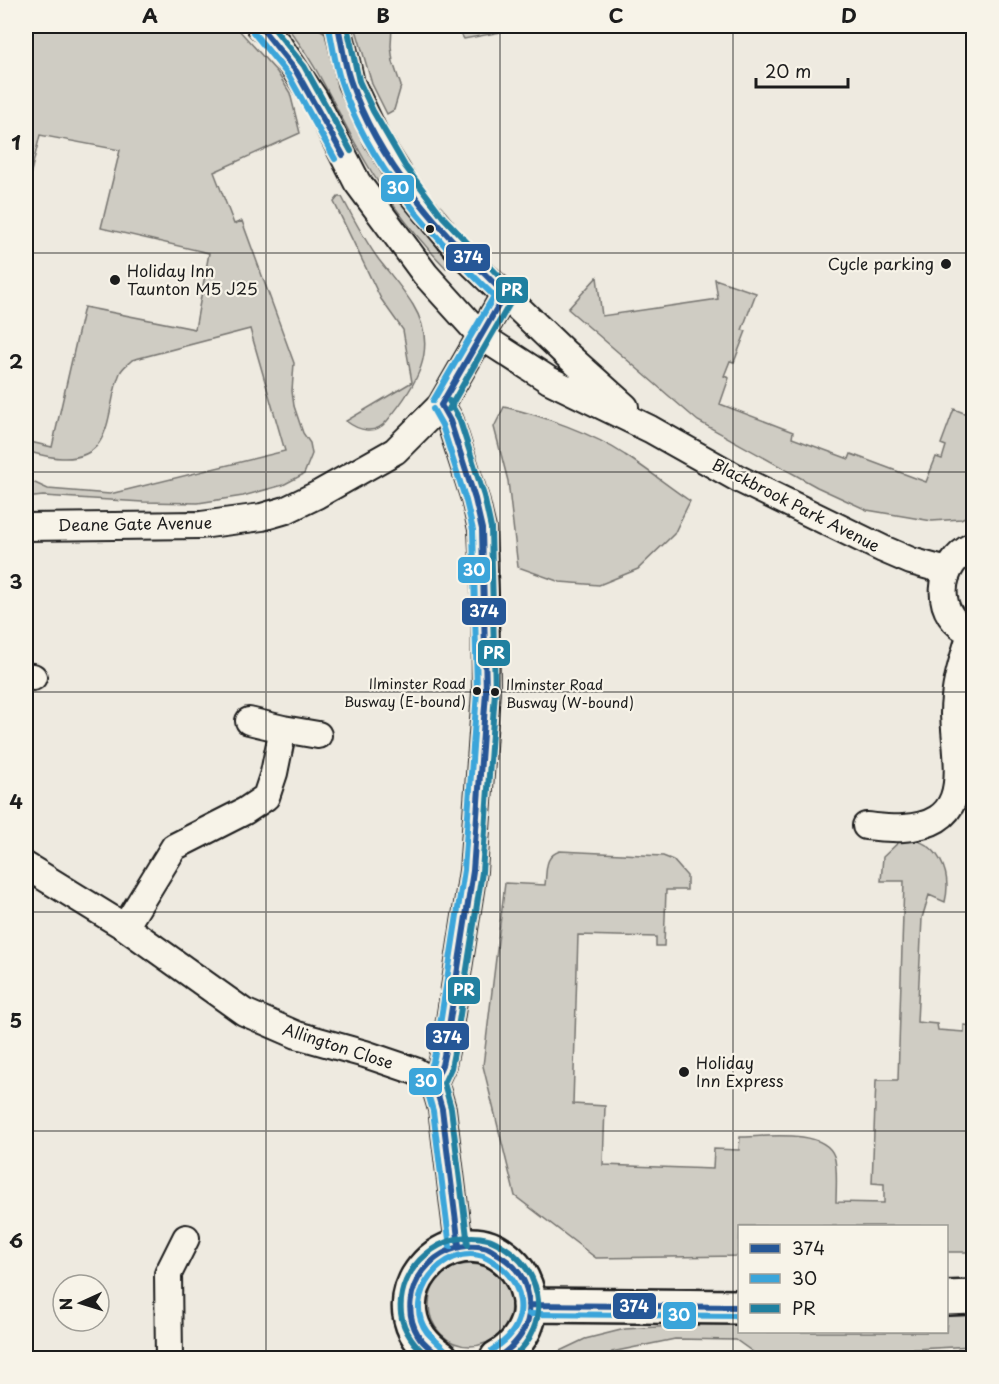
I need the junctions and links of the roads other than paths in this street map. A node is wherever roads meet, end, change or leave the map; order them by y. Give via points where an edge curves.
1 (260, 26) edge
2 (338, 26) edge
3 (505, 294) junction
4 (481, 336) junction
5 (441, 405) junction
6 (650, 429) junction
7 (26, 526) edge
8 (974, 545) edge
9 (947, 571) junction
10 (972, 633) edge
11 (249, 721) dead end
12 (283, 729) junction
13 (318, 735) dead end
14 (866, 826) dead end
15 (26, 866) edge
16 (125, 927) junction
17 (434, 1082) junction
18 (186, 1238) dead end
19 (459, 1246) junction
20 (974, 1297) edge
21 (948, 1298) edge
22 (529, 1305) junction
23 (738, 1306) edge
24 (169, 1359) edge
25 (441, 1359) edge
26 (497, 1359) edge

1 - 4 street, Blackbrook Park Avenue via 278,44 314,98 357,182 425,273
2 - 3 street, Blackbrook Park Avenue via 351,83 410,192 460,252
3 - 4 street, Deane Gate Avenue
3 - 6 street, Blackbrook Park Avenue
4 - 5 street, Deane Gate Avenue
4 - 6 street, Blackbrook Park Avenue via 549,380
5 - 7 street, Deane Gate Avenue via 395,451 317,495 262,517 201,525
5 - 17 street via 455,435 482,530 486,692 473,871 447,1046
6 - 9 street, Blackbrook Park Avenue via 739,479 883,549
8 - 9 street via 957,556
9 - 10 street via 944,600 954,619
10 - 14 street via 955,690 958,784 952,805 923,825
11 - 12 street
12 - 13 street
12 - 16 street via 266,797 174,847
15 - 16 street, Allington Close
16 - 17 street, Allington Close via 244,1012 297,1035 415,1071
17 - 19 street via 442,1109
18 - 24 street via 168,1274
19 - 22 street via 486,1248 503,1256 517,1269 527,1288
19 - 25 street via 424,1266 413,1284 409,1302 411,1321 419,1339
20 - 21 street
22 - 23 street
22 - 26 street via 524,1330 513,1348

